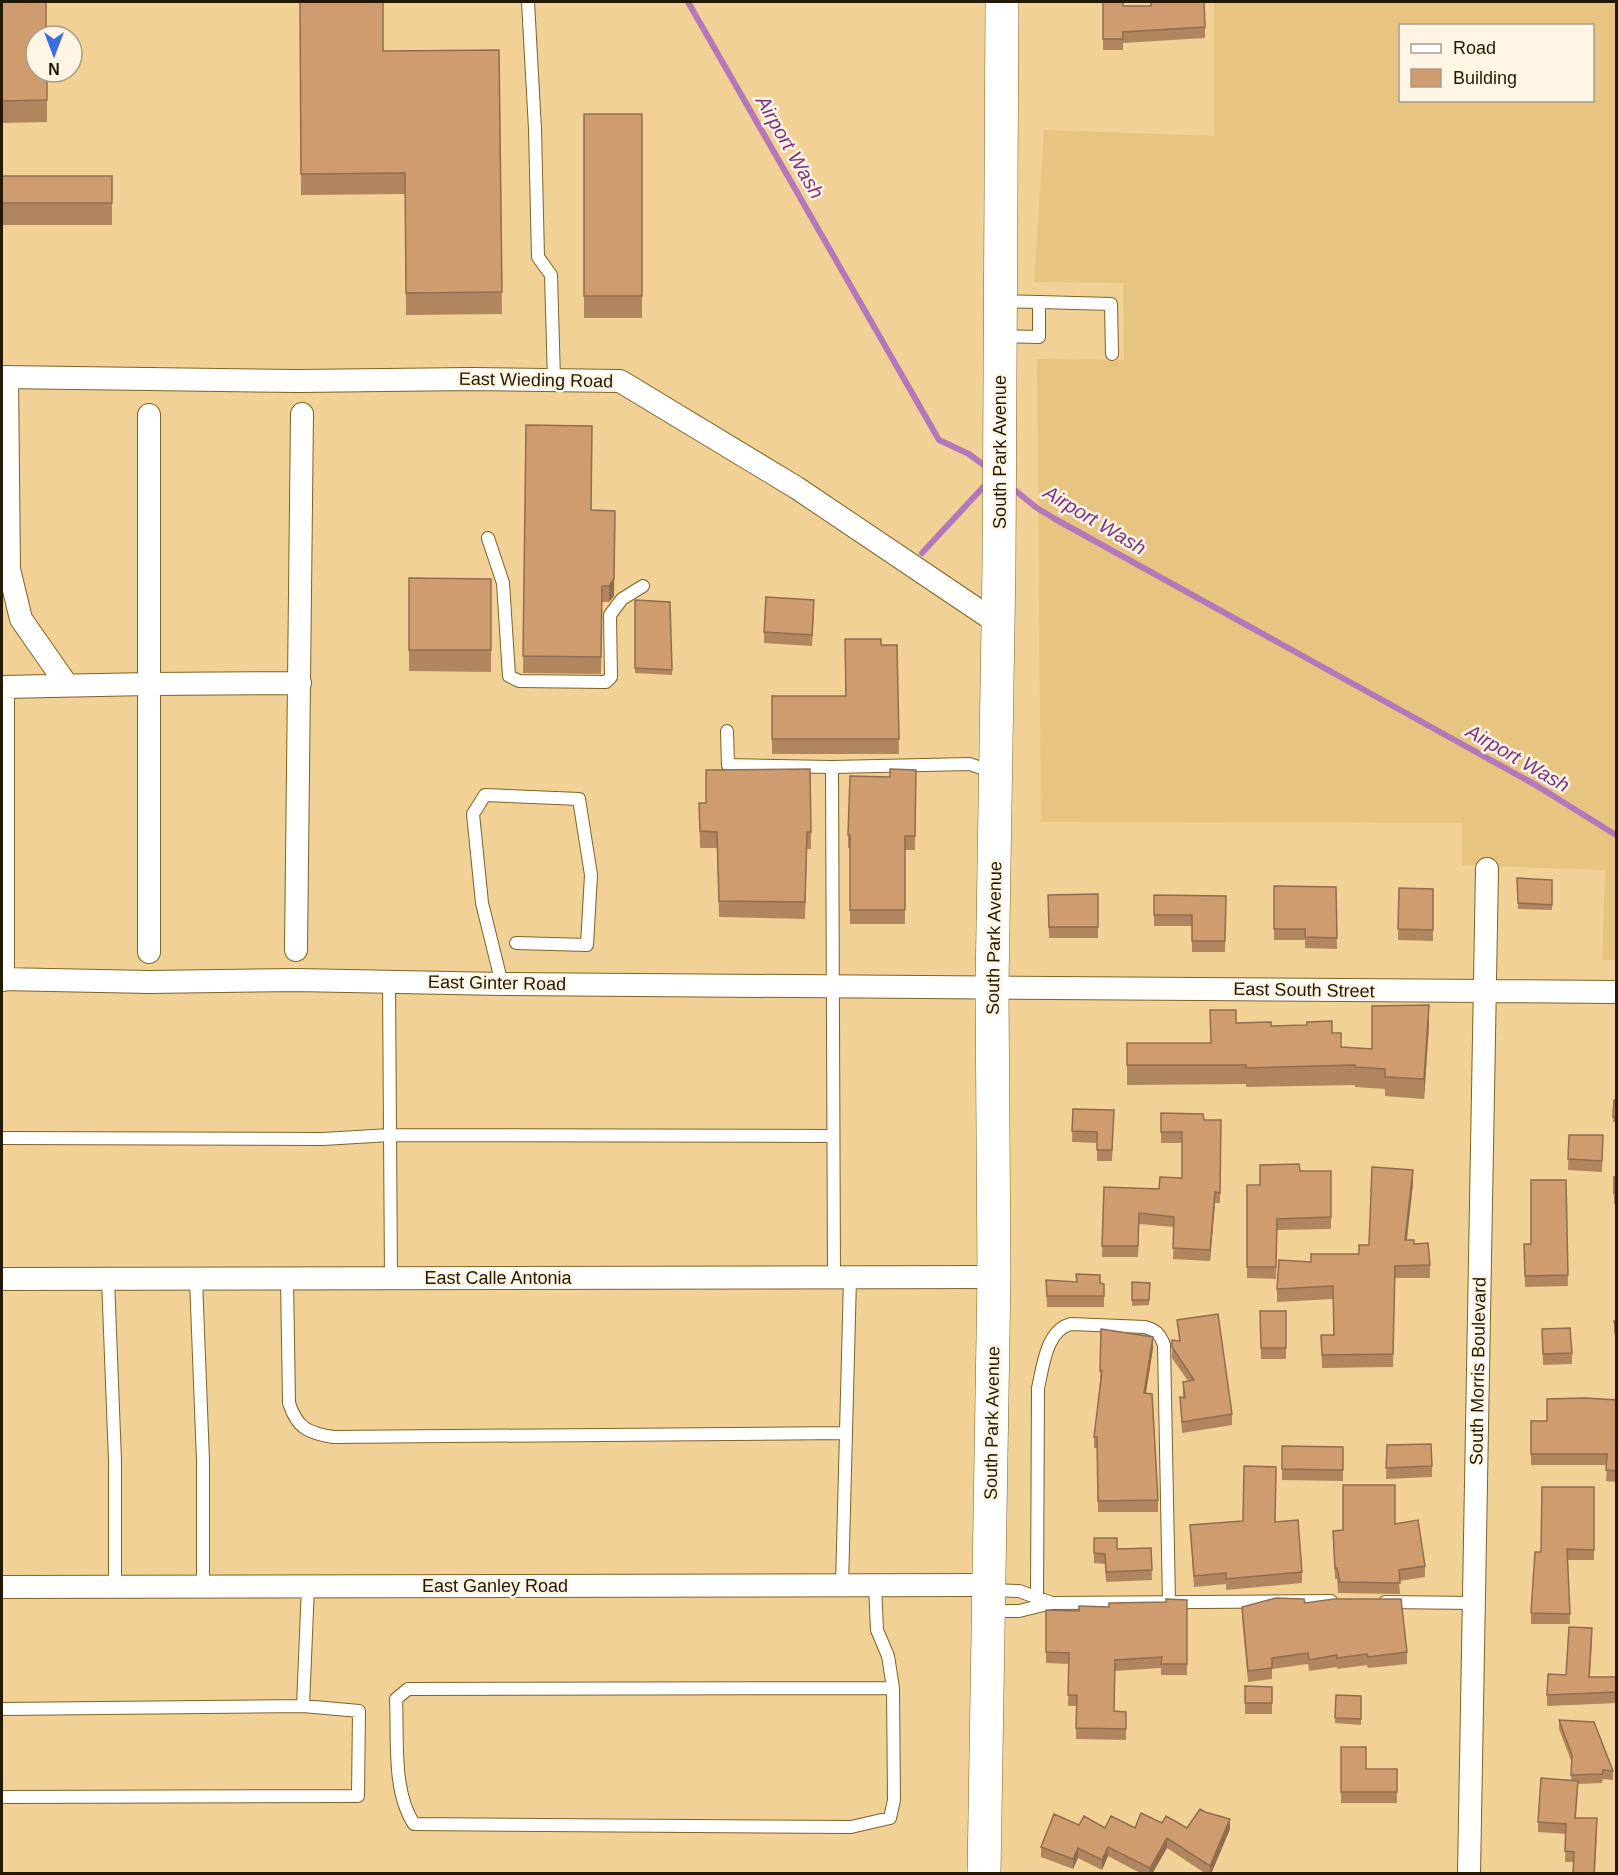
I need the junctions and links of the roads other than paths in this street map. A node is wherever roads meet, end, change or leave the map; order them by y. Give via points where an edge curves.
1 (528, 2) edge
2 (1002, 2) edge
3 (1001, 301) junction
4 (1039, 302) junction
5 (1001, 336) junction
6 (1112, 354) dead end
7 (4, 377) edge
8 (554, 380) junction
9 (302, 414) dead end
10 (149, 416) dead end
11 (488, 538) dead end
12 (643, 586) dead end
13 (999, 624) junction
14 (148, 684) junction
15 (300, 684) junction
16 (67, 686) junction
17 (2, 687) edge
18 (727, 730) dead end
19 (832, 767) junction
20 (996, 774) junction
21 (1487, 869) dead end
22 (516, 944) dead end
23 (296, 950) dead end
24 (149, 952) dead end
25 (2, 980) edge
26 (389, 981) junction
27 (502, 984) junction
28 (833, 986) junction
29 (993, 987) junction
30 (1485, 992) junction
31 (1617, 992) edge
32 (390, 1135) junction
33 (833, 1136) junction
34 (2, 1138) edge
35 (994, 1277) junction
36 (391, 1278) junction
37 (842, 1278) junction
38 (2, 1279) edge
39 (108, 1279) junction
40 (196, 1279) junction
41 (286, 1279) junction
42 (846, 1433) junction
43 (875, 1585) junction
44 (203, 1586) junction
45 (308, 1586) junction
46 (842, 1586) junction
47 (2, 1587) edge
48 (115, 1587) junction
49 (989, 1595) junction
50 (1037, 1597) junction
51 (1169, 1602) junction
52 (1339, 1602) edge
53 (1374, 1602) edge
54 (1052, 1603) junction
55 (1474, 1603) junction
56 (892, 1688) junction
57 (303, 1706) junction
58 (2, 1709) edge
59 (2, 1797) edge
60 (984, 1874) edge
61 (1469, 1874) edge

1 - 8 lane via 538,257 551,275
2 - 3 main road, South Park Avenue
3 - 4 lane
3 - 5 main road, South Park Avenue
4 - 5 lane via 1039,337
4 - 6 lane via 1111,304
5 - 13 main road, South Park Avenue
7 - 8 street, East Wieding Road
7 - 16 street via 9,569 21,619
8 - 13 street, East Wieding Road via 620,381 797,488
9 - 15 street
10 - 14 street
11 - 12 lane via 504,583 509,676 519,681 606,682 611,677 610,615 622,599
13 - 20 main road, South Park Avenue
14 - 15 street
14 - 16 street
14 - 24 street
15 - 23 street
16 - 17 street
17 - 25 street
18 - 19 lane via 728,765
19 - 20 lane via 970,764
19 - 28 lane
20 - 29 main road, South Park Avenue
21 - 30 street, South Morris Boulevard
22 - 27 lane via 587,945 591,875 579,799 485,795 473,814 482,903
25 - 26 street, East Ginter Road
26 - 27 street, East Ginter Road
26 - 32 lane
27 - 28 street, East Ginter Road
28 - 29 street, East Ginter Road
28 - 33 lane
29 - 30 street, East South Street
29 - 35 main road, South Park Avenue
30 - 31 street, East South Street
30 - 55 street, South Morris Boulevard
32 - 33 lane
32 - 34 lane via 323,1139
32 - 36 lane
33 - 37 lane
35 - 37 street, East Calle Antonia
35 - 49 main road, South Park Avenue
36 - 37 street, East Calle Antonia
36 - 41 street, East Calle Antonia
37 - 42 lane
38 - 39 street, East Calle Antonia
39 - 40 street, East Calle Antonia
39 - 48 lane
40 - 41 street, East Calle Antonia
40 - 44 lane
41 - 42 lane via 288,1403 294,1418 316,1434 333,1437
42 - 46 lane
43 - 46 street, East Ganley Road
43 - 49 street, East Ganley Road
43 - 56 lane via 878,1630 888,1656
44 - 45 street, East Ganley Road
44 - 48 street, East Ganley Road
45 - 46 street, East Ganley Road
45 - 57 lane
47 - 48 street, East Ganley Road
49 - 50 lane via 1019,1591
49 - 54 lane via 1019,1611
49 - 60 main road, South Park Avenue
50 - 51 lane via 1038,1388 1044,1361 1052,1339 1063,1326 1113,1325 1155,1330 1164,1345
50 - 54 lane
51 - 52 lane
51 - 54 lane
53 - 55 lane
55 - 61 street, South Morris Boulevard
56 - 56 lane via 894,1800 890,1818 878,1822 851,1827 414,1824 400,1791 396,1699 408,1689
57 - 58 lane
57 - 59 lane via 359,1711 357,1796

